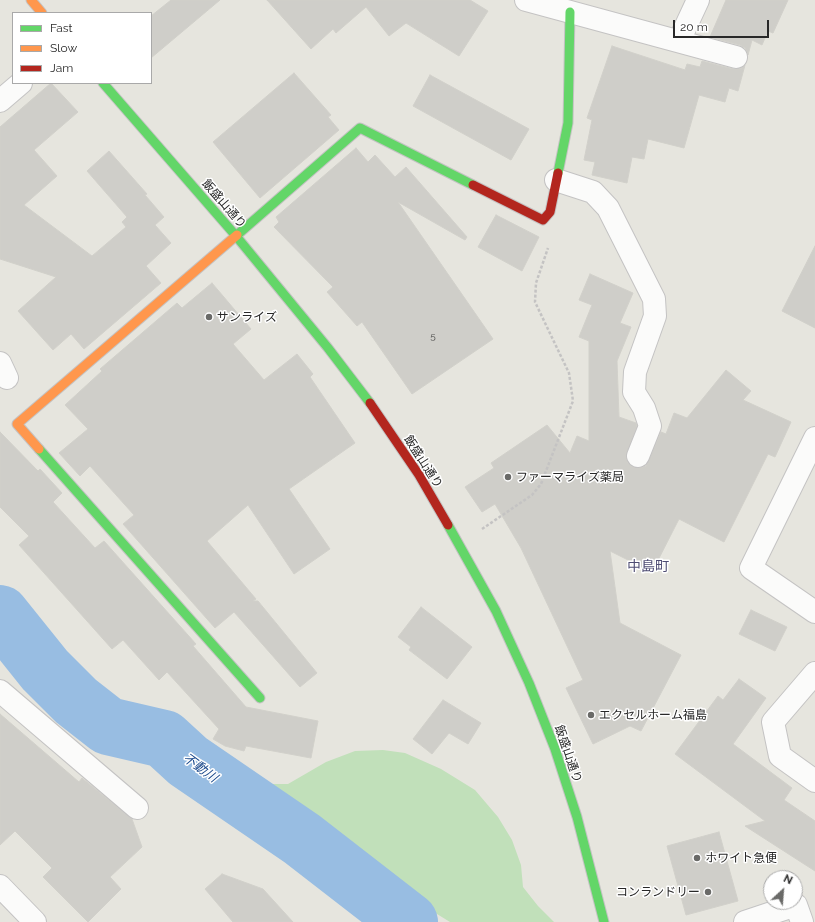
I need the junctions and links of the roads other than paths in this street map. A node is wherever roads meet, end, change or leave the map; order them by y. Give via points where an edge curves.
1 (31, 0) edge
2 (526, 0) edge
3 (698, 0) edge
4 (581, 9) edge
5 (41, 12) edge
6 (679, 42) junction
7 (736, 57) dead end
8 (20, 84) edge
9 (104, 84) edge
10 (0, 101) edge
11 (556, 180) junction
12 (236, 236) junction
13 (815, 438) edge
14 (638, 456) dead end
15 (815, 612) edge
16 (815, 673) edge
17 (0, 691) edge
18 (260, 698) dead end
19 (815, 781) edge
20 (137, 808) dead end
21 (0, 886) edge
22 (35, 922) edge
23 (604, 922) edge
24 (745, 922) edge
25 (802, 922) edge

1 - 5 street
2 - 4 street
3 - 6 street
4 - 6 street
4 - 11 street via 568,123
6 - 7 street
8 - 10 street
9 - 12 street, 飯盛山通り
11 - 12 street via 550,212 543,220 360,128
11 - 14 street via 593,192 608,208 654,299 655,316 635,372 634,392 644,408 650,426
12 - 18 street via 16,424
12 - 23 street, 飯盛山通り via 378,413 419,475 496,611 529,683 555,749 577,817
13 - 15 street via 752,568
16 - 19 street via 773,722 780,756
17 - 20 street
21 - 22 street
24 - 25 street via 796,905

